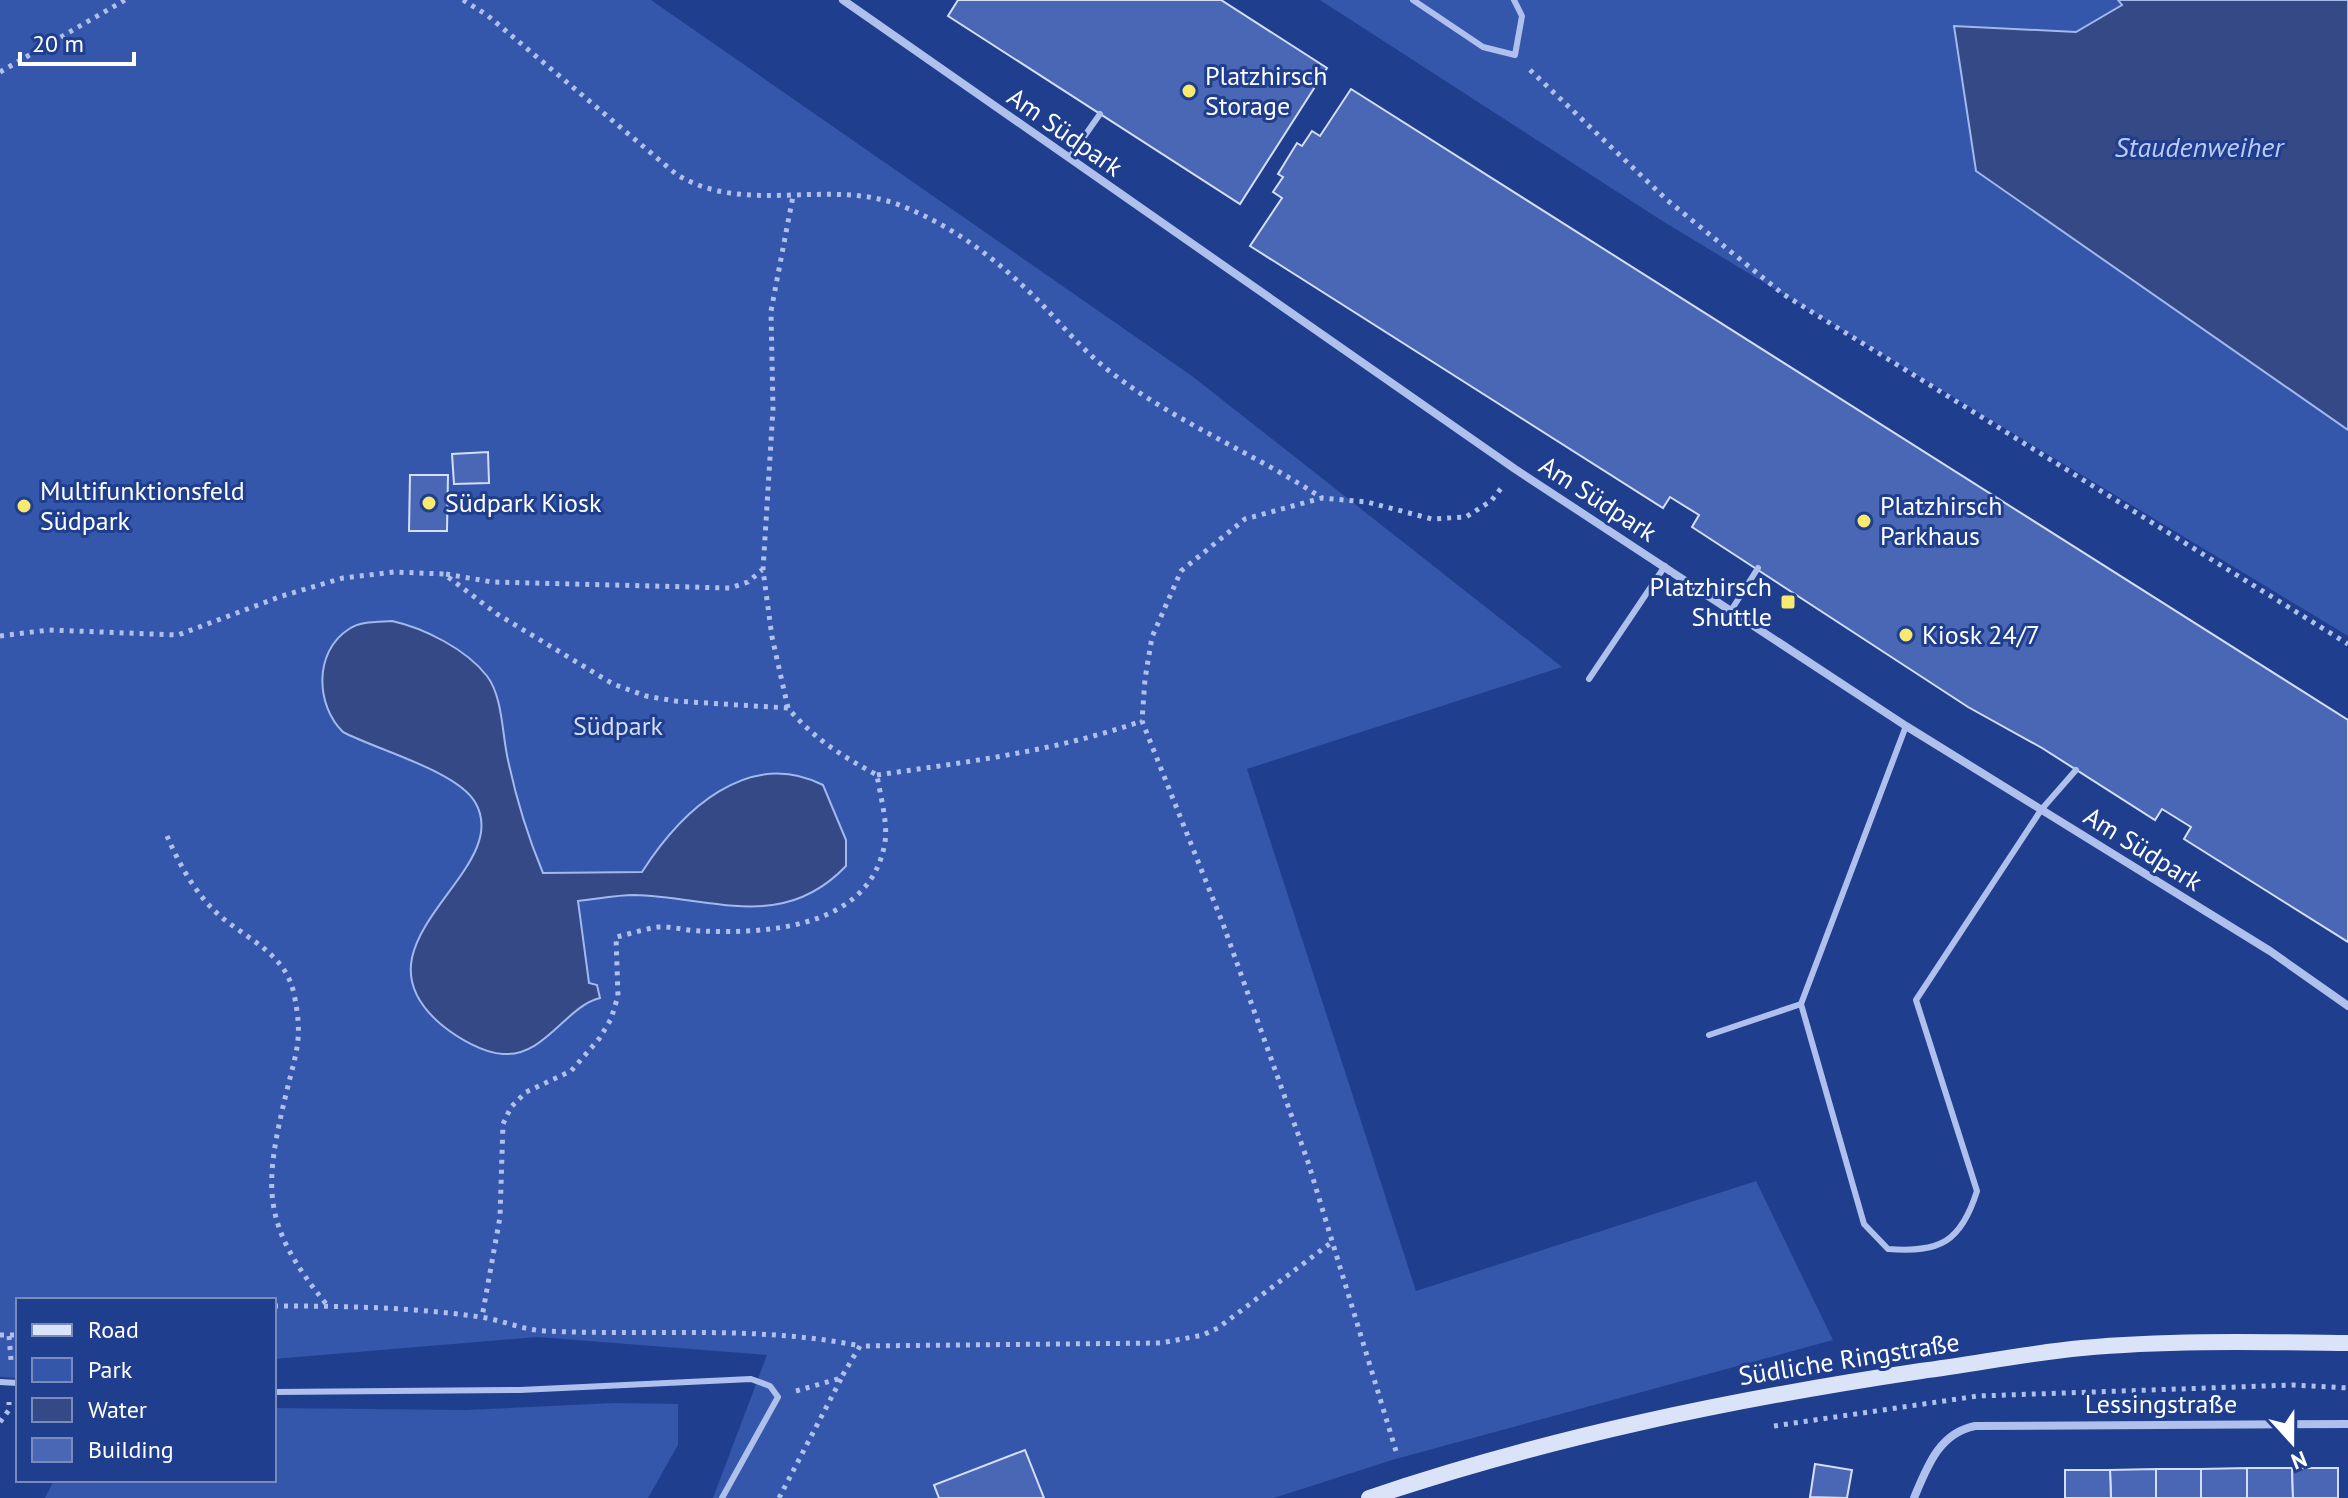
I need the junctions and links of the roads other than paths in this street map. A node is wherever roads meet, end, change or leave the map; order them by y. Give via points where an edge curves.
1 (843, 0) edge
2 (1413, 0) edge
3 (1514, 0) edge
4 (1100, 114) dead end
5 (1069, 158) junction
6 (1665, 566) junction
7 (1758, 568) dead end
8 (1732, 609) junction
9 (1589, 679) dead end
10 (1906, 726) junction
11 (2076, 770) dead end
12 (2041, 810) junction
13 (1801, 1004) junction
14 (2348, 1006) edge
15 (1709, 1035) dead end
16 (2348, 1343) edge
17 (276, 1392) edge
18 (2348, 1424) edge
19 (722, 1498) edge
20 (1369, 1498) edge
21 (1914, 1498) edge

1 - 5 street, Am Südpark
2 - 3 lane via 1483,47 1515,55 1522,16
4 - 5 lane
5 - 6 street, Am Südpark via 1515,469
6 - 8 street, Am Südpark
6 - 9 lane
7 - 8 lane
8 - 10 street, Am Südpark
10 - 12 street, Am Südpark
10 - 13 lane
11 - 12 lane
12 - 13 lane via 1916,1000 1977,1191 1969,1217 1951,1238 1922,1252 1888,1249 1864,1224
12 - 14 street, Am Südpark via 2270,951
13 - 15 lane
16 - 20 main road, Südliche Ringstraße via 2082,1348 1775,1393 1612,1427 1456,1468
17 - 19 lane via 520,1390 751,1379 770,1386 778,1397
18 - 21 street, Lessingstraße via 1975,1426 1960,1429 1933,1453

